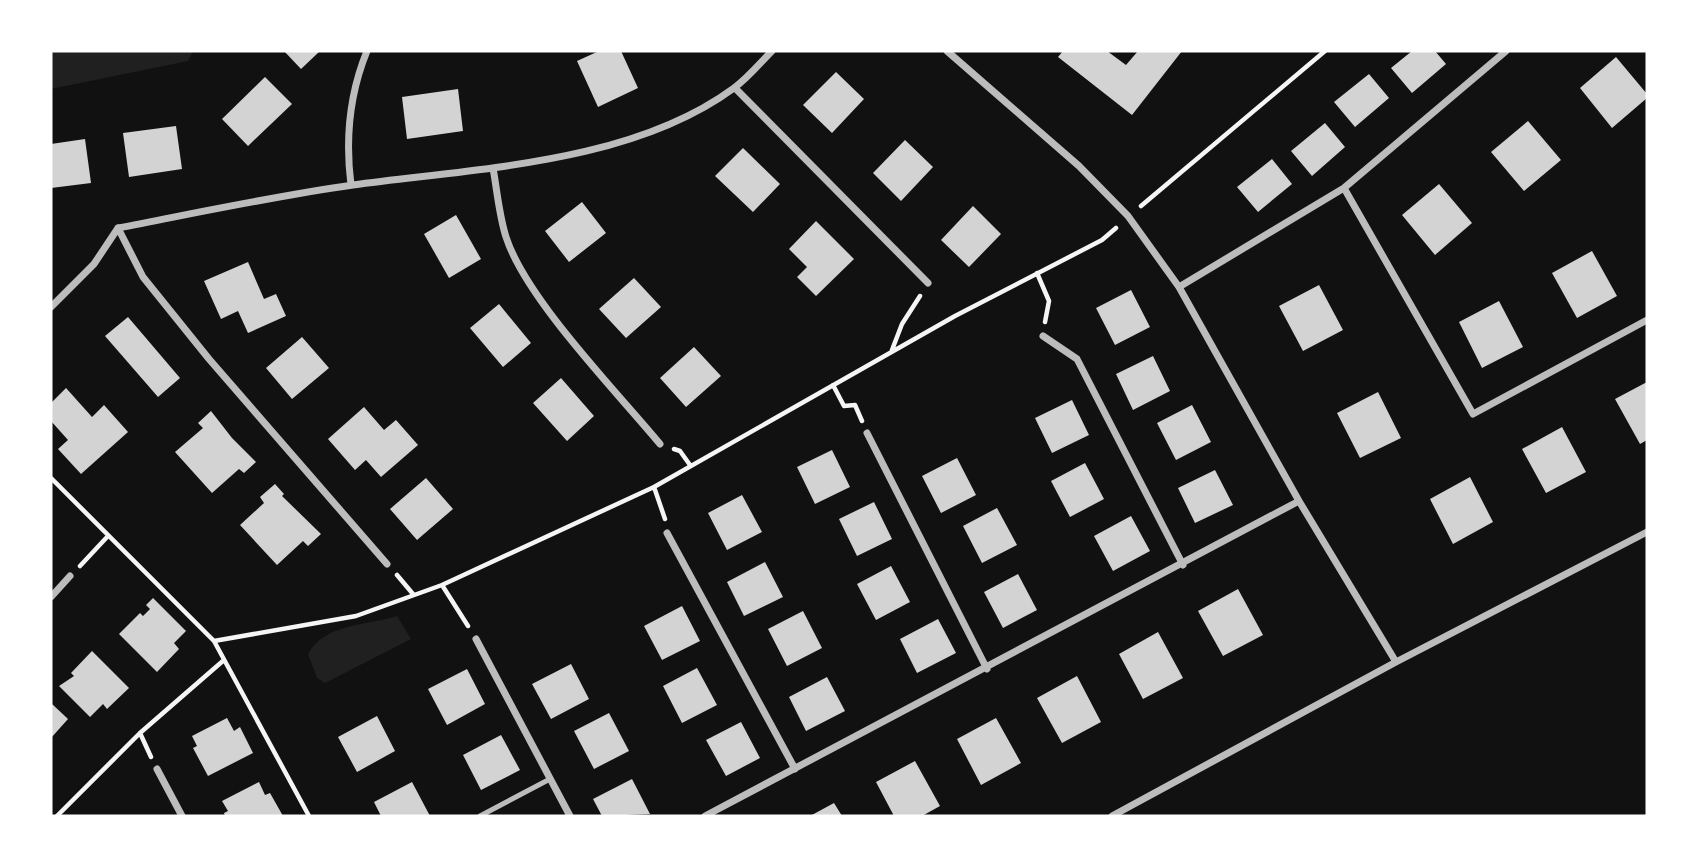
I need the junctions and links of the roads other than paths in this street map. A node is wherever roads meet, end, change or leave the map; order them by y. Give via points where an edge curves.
1 (368, 51) edge
2 (772, 51) edge
3 (947, 51) edge
4 (1506, 51) edge
5 (735, 88) junction
6 (493, 168) junction
7 (351, 185) junction
8 (1344, 188) junction
9 (118, 228) junction
10 (928, 283) road end
11 (1179, 287) junction
12 (51, 307) edge
13 (1647, 320) edge
14 (1043, 336) road end
15 (867, 433) road end
16 (660, 444) dead end
17 (1299, 501) junction
18 (1647, 532) edge
19 (667, 533) road end
20 (387, 564) road end
21 (1183, 565) junction
22 (70, 576) road end
23 (51, 597) edge
24 (476, 639) road end
25 (1396, 662) junction
26 (987, 669) junction
27 (157, 769) road end
28 (795, 769) junction
29 (550, 779) junction
30 (182, 816) edge
31 (480, 816) edge
32 (570, 816) edge
33 (705, 816) edge
34 (1112, 816) edge

1 - 7 street via 355,79 346,143
2 - 5 street
3 - 11 street via 1079,166 1128,216
4 - 8 street
5 - 6 street via 664,126 610,146
5 - 10 street
6 - 7 street
6 - 16 street via 506,237 526,277
7 - 9 street
8 - 11 street
8 - 13 street via 1473,414
9 - 12 street via 94,264
9 - 20 street via 143,277
11 - 17 street
14 - 21 street via 1077,359
15 - 26 street
17 - 21 street
17 - 25 street
18 - 25 street
19 - 28 street
21 - 26 street
22 - 23 street
24 - 29 street
25 - 34 street
26 - 28 street
27 - 30 street
28 - 33 street
29 - 31 lane
29 - 32 street

